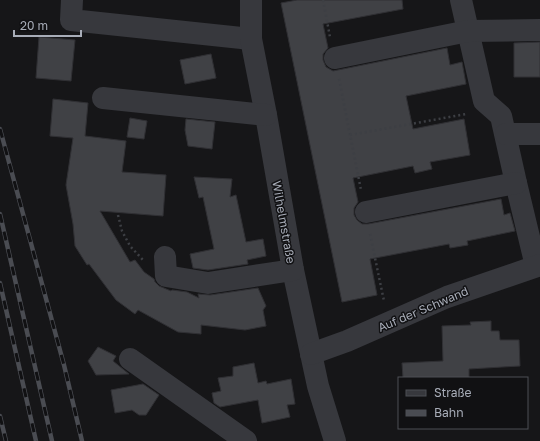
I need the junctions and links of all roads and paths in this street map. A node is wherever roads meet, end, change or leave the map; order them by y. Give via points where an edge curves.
1 (72, 0) edge
2 (251, 0) edge
3 (323, 0) edge
4 (461, 0) edge
5 (540, 30) edge
6 (468, 31) junction
7 (251, 39) junction
8 (335, 58) junction
9 (103, 98) dead end
10 (493, 109) junction
11 (266, 115) junction
12 (506, 134) junction
13 (540, 134) edge
14 (350, 136) junction
15 (516, 183) junction
16 (366, 212) junction
17 (118, 215) dead end
18 (538, 265) edge
19 (166, 266) joint
20 (293, 270) junction
21 (388, 323) junction
22 (311, 354) junction
23 (130, 359) dead end
24 (246, 441) edge
25 (335, 441) edge

1 - 7 street via 71,20
2 - 7 street, Wilhelmstraße
3 - 8 path
4 - 6 street, Auf der Schwand
5 - 6 street
6 - 8 street
6 - 10 street, Auf der Schwand via 484,101
7 - 11 street, Wilhelmstraße
8 - 14 path
9 - 11 street
10 - 12 street, Auf der Schwand via 501,116
10 - 14 path
11 - 20 street, Wilhelmstraße
12 - 13 street
12 - 15 street, Auf der Schwand
14 - 16 path
15 - 16 street
15 - 18 street, Auf der Schwand
16 - 21 path
17 - 19 path via 122,231 130,246 142,259
18 - 21 street, Auf der Schwand via 447,297
19 - 20 street via 208,283
20 - 22 street, Wilhelmstraße
21 - 22 street, Auf der Schwand
22 - 25 street, Wilhelmstraße
23 - 24 street

